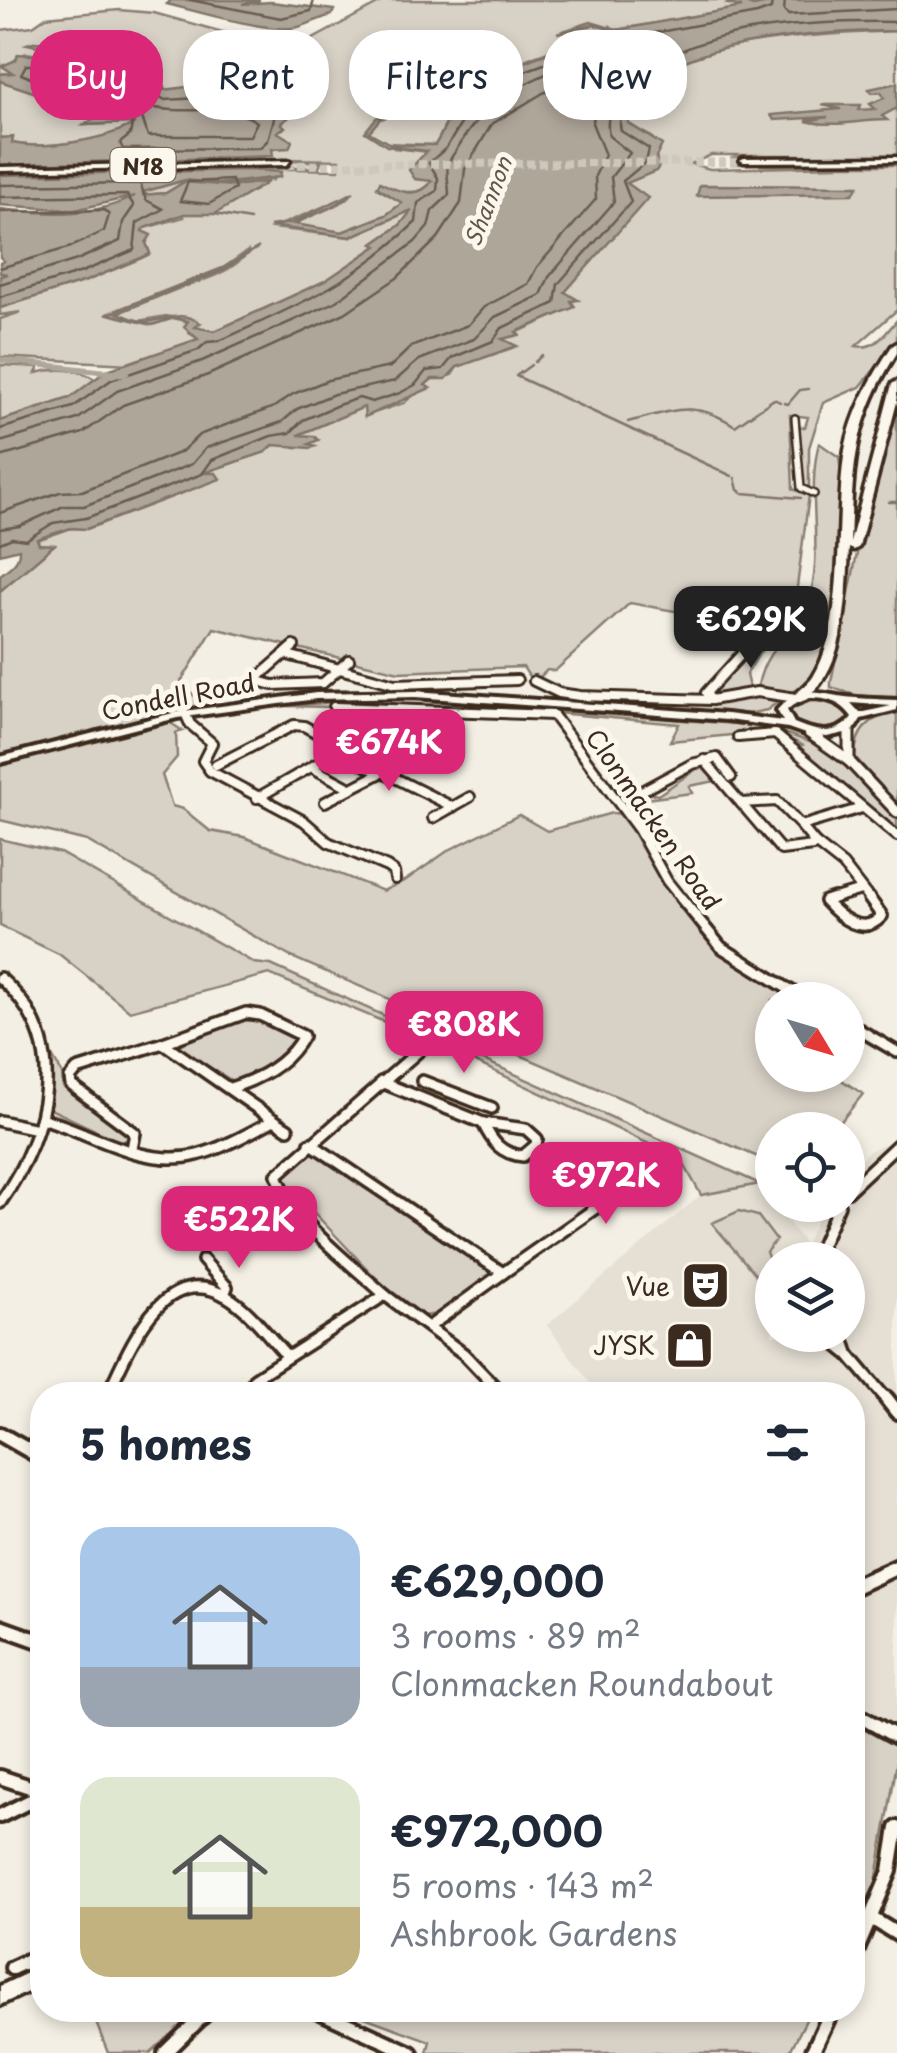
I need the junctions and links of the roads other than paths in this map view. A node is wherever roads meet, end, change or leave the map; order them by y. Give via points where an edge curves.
1 (897, 161) edge
2 (286, 164) tunnel mouth
3 (0, 171) edge
4 (897, 346) edge
5 (897, 384) edge
6 (795, 418) dead end
7 (814, 494) dead end
8 (760, 634) dead end
9 (294, 646) dead end
10 (284, 654) junction
11 (350, 660) dead end
12 (340, 669) junction
13 (517, 680) dead end
14 (534, 681) dead end
15 (323, 683) junction
16 (775, 695) joint
17 (832, 697) junction
18 (711, 700) junction
19 (331, 701) junction
20 (791, 702) junction
21 (897, 705) edge
22 (185, 714) junction
23 (727, 717) junction
24 (858, 717) junction
25 (790, 725) junction
26 (849, 729) junction
27 (810, 732) junction
28 (738, 738) dead end
29 (218, 753) dead end
30 (342, 753) junction
31 (229, 758) junction
32 (0, 760) edge
33 (704, 760) junction
34 (849, 761) junction
35 (216, 765) dead end
36 (313, 768) junction
37 (380, 773) junction
38 (731, 776) dead end
39 (350, 788) junction
40 (638, 793) dead end
41 (257, 798) junction
42 (470, 798) dead end
43 (324, 802) dead end
44 (740, 803) junction
45 (453, 807) junction
46 (862, 808) junction
47 (897, 812) edge
48 (434, 818) dead end
49 (801, 826) junction
50 (897, 836) edge
51 (816, 843) junction
52 (395, 879) dead end
53 (861, 890) junction
54 (0, 978) edge
55 (777, 982) edge
56 (865, 1034) edge
57 (163, 1042) junction
58 (420, 1048) dead end
59 (897, 1052) edge
60 (422, 1081) dead end
61 (380, 1082) junction
62 (230, 1088) junction
63 (457, 1094) junction
64 (444, 1108) junction
65 (492, 1108) dead end
66 (41, 1118) junction
67 (274, 1120) junction
68 (0, 1121) edge
69 (483, 1124) junction
70 (37, 1129) junction
71 (288, 1129) dead end
72 (310, 1143) junction
73 (897, 1145) edge
74 (132, 1149) junction
75 (582, 1162) dead end
76 (865, 1172) edge
77 (0, 1203) edge
78 (203, 1260) dead end
79 (214, 1273) junction
80 (503, 1274) junction
81 (207, 1288) junction
82 (224, 1295) junction
83 (385, 1295) junction
84 (430, 1326) junction
85 (843, 1352) edge
86 (847, 1352) edge
87 (287, 1356) junction
88 (848, 1356) junction
89 (114, 1382) edge
90 (253, 1382) edge
91 (490, 1382) edge
92 (897, 1412) edge
93 (0, 1434) edge
94 (30, 1451) edge
95 (897, 1567) edge
96 (865, 1582) edge
97 (0, 1627) edge
98 (30, 1638) edge
99 (865, 1719) edge
100 (897, 1737) edge
101 (0, 1777) edge
102 (30, 1788) edge
103 (30, 1800) edge
104 (0, 1816) edge
105 (897, 1828) edge
106 (871, 1918) junction
107 (865, 1932) edge
108 (897, 1934) edge
109 (30, 1960) edge
110 (12, 1968) dead end
111 (30, 1981) edge
112 (0, 1996) edge
113 (197, 2022) edge
114 (343, 2022) edge
115 (826, 2022) edge
116 (165, 2053) edge
117 (411, 2053) edge
118 (812, 2053) edge

1 - 1 highway via 873,162 744,161
2 - 3 highway, N18
4 - 20 highway via 858,420 848,466 846,551 820,681
5 - 17 highway via 854,549 826,686
6 - 7 street via 797,477
8 - 18 street via 706,693
9 - 10 street
10 - 12 street
10 - 15 street via 255,680
11 - 12 street
12 - 13 street via 395,684
12 - 15 street
14 - 18 street via 580,696
15 - 19 street
16 - 18 street
16 - 20 street
17 - 20 main road
17 - 21 main road
17 - 24 main road
19 - 22 main road, Condell Road
19 - 23 main road, Condell Road via 415,694
19 - 55 street, Clonmacken Road via 553,715 721,947
20 - 23 main road
20 - 25 main road
21 - 24 main road
22 - 32 main road, Condell Road
22 - 41 street via 212,743 206,768
23 - 25 main road
24 - 26 main road
25 - 27 main road
26 - 27 main road
26 - 34 street
27 - 34 street
28 - 46 street via 775,734 836,779
29 - 31 street
30 - 31 street via 344,748 299,724
30 - 36 street
30 - 37 street
31 - 35 street
33 - 38 street via 717,758
33 - 40 street
33 - 44 street
34 - 47 street
36 - 39 street
36 - 41 street
37 - 39 street
37 - 45 street
39 - 43 street
41 - 52 street via 304,821 328,842 387,867
42 - 45 street
44 - 49 street via 777,801
44 - 51 street via 774,847 787,851
45 - 48 street
46 - 49 street
46 - 50 street
49 - 51 street
51 - 53 street
53 - 53 street via 882,916 875,924 856,926 825,902
54 - 66 street via 20,991 46,1045
56 - 59 street
57 - 62 street
57 - 62 street via 246,1013 303,1036 255,1081
57 - 74 street via 70,1078 135,1133
58 - 61 street
60 - 63 street
61 - 64 street
61 - 72 street
62 - 67 street
63 - 64 street
63 - 65 street
64 - 69 street
66 - 70 street
66 - 74 street
67 - 71 street
67 - 74 street via 212,1151 181,1158
68 - 70 street
69 - 69 street via 526,1129 536,1145 523,1156 507,1154
70 - 77 street via 26,1164
72 - 80 street
72 - 83 street via 277,1174 278,1184
73 - 76 street
75 - 80 street via 608,1179 614,1188 610,1198
78 - 79 street
79 - 81 street
79 - 82 street
80 - 84 street
81 - 82 street
81 - 89 street via 173,1291 156,1308
82 - 87 street
83 - 84 street
83 - 87 street
84 - 91 street
85 - 88 street
86 - 88 street
87 - 90 street
88 - 92 street
93 - 94 street
95 - 96 main road
97 - 98 street
99 - 100 street
101 - 102 street
103 - 104 street
105 - 106 street via 890,1871
106 - 107 street
106 - 108 street
109 - 110 street
111 - 112 main road
113 - 116 street
114 - 117 street
115 - 118 street

